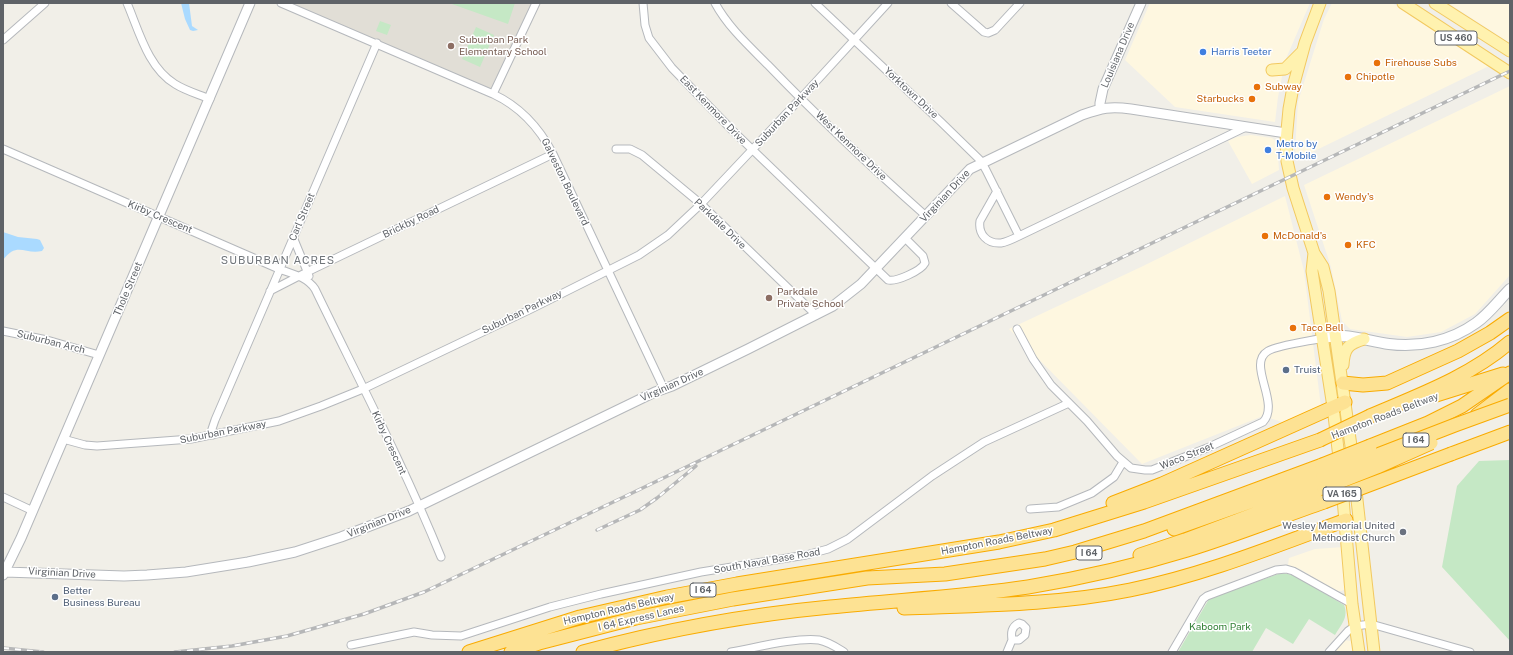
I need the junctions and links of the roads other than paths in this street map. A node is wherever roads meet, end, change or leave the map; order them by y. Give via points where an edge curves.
1 (45, 3) edge
2 (127, 3) edge
3 (250, 3) edge
4 (281, 3) edge
5 (536, 3) edge
6 (643, 3) edge
7 (715, 3) edge
8 (815, 3) edge
9 (888, 3) edge
10 (951, 3) edge
11 (1020, 3) edge
12 (1141, 3) edge
13 (1320, 3) edge
14 (1403, 3) edge
15 (1435, 3) edge
16 (3, 40) edge
17 (854, 40) junction
18 (376, 43) junction
19 (1303, 50) junction
20 (1510, 51) edge
21 (1272, 70) dead end
22 (1510, 73) edge
23 (494, 94) junction
24 (801, 98) junction
25 (210, 99) junction
26 (1100, 108) junction
27 (1246, 127) junction
28 (1286, 133) junction
29 (3, 149) edge
30 (616, 149) dead end
31 (753, 150) junction
32 (553, 154) junction
33 (982, 163) junction
34 (997, 191) junction
35 (701, 204) junction
36 (159, 216) junction
37 (926, 216) junction
38 (1019, 236) junction
39 (293, 237) junction
40 (905, 238) junction
41 (1314, 253) junction
42 (279, 269) junction
43 (876, 269) junction
44 (608, 271) junction
45 (307, 272) junction
46 (298, 276) junction
47 (314, 287) junction
48 (1510, 288) edge
49 (270, 291) junction
50 (816, 315) junction
51 (1510, 319) edge
52 (1017, 329) dead end
53 (3, 331) edge
54 (1335, 336) junction
55 (1322, 338) junction
56 (1364, 339) junction
57 (1510, 342) edge
58 (99, 355) junction
59 (1510, 372) edge
60 (1343, 383) junction
61 (363, 389) junction
62 (664, 389) junction
63 (1510, 390) edge
64 (1345, 402) junction
65 (1069, 403) junction
66 (1510, 405) edge
67 (1333, 407) junction
68 (1369, 419) junction
69 (1510, 432) edge
70 (213, 435) junction
71 (63, 439) junction
72 (1123, 462) junction
73 (1323, 477) junction
74 (3, 497) edge
75 (419, 506) junction
76 (1358, 506) junction
77 (1030, 509) dead end
78 (33, 511) junction
79 (1346, 520) junction
80 (942, 551) junction
81 (441, 557) dead end
82 (4, 573) edge
83 (957, 595) junction
84 (1352, 604) junction
85 (1371, 624) junction
86 (1355, 626) junction
87 (691, 627) junction
88 (1012, 640) dead end
89 (351, 645) dead end
90 (1462, 651) edge
91 (468, 652) edge
92 (511, 652) edge
93 (583, 652) edge
94 (731, 652) edge
95 (843, 652) edge
96 (1007, 652) edge
97 (1172, 652) edge
98 (1329, 652) edge
99 (1359, 652) edge
100 (1374, 652) edge
101 (1470, 652) edge

1 - 16 street
2 - 25 street via 150,57 160,72 176,85
3 - 25 street, Thole Street
4 - 18 street, Galveston Boulevard
5 - 23 street
6 - 31 street, East Kenmore Drive via 647,34 660,54 723,122
7 - 24 street, West Kenmore Drive via 731,27
8 - 17 street, Yorktown Drive
9 - 17 street, Suburban Parkway
10 - 11 street via 988,33
12 - 26 street, Louisiana Drive via 1103,89
13 - 19 main road, VA 165
14 - 22 main road, US 460
15 - 20 main road, US 460
17 - 24 street, Suburban Parkway
17 - 33 street, Yorktown Drive
18 - 23 street, Galveston Boulevard
18 - 39 street, Carl Street
19 - 21 main road via 1287,67
19 - 28 main road, VA 165 via 1291,97
23 - 32 street, Galveston Boulevard via 528,118
24 - 31 street, Suburban Parkway
24 - 37 street, West Kenmore Drive
25 - 36 street, Thole Street
26 - 27 street, Virginian Drive via 1132,109
26 - 33 street, Virginian Drive
27 - 28 street, Virginian Drive
27 - 38 street
28 - 41 main road, VA 165 via 1290,176
29 - 36 street, Kirby Crescent
30 - 35 street, Parkdale Drive via 630,149 642,155
31 - 35 street, Suburban Parkway
31 - 43 street, East Kenmore Drive
32 - 44 street, Galveston Boulevard
32 - 45 street, Brickby Road
33 - 34 street, Yorktown Drive
33 - 37 street, Virginian Drive via 965,172
34 - 38 street, Yorktown Drive
34 - 38 street via 980,221 982,234 995,243 1007,242
35 - 44 street, Suburban Parkway via 652,247
35 - 50 street, Parkdale Drive
36 - 42 street, Kirby Crescent
36 - 58 street, Thole Street
37 - 40 street, Virginian Drive
39 - 42 street, Carl Street
39 - 45 street, Kirby Crescent
40 - 43 street, Virginian Drive
40 - 43 street, East Kenmore Drive via 923,256 923,266 896,281 888,280
41 - 54 main road, VA 165 via 1323,268 1329,291
41 - 55 main road, VA 165 via 1312,271
42 - 46 street, Kirby Crescent
42 - 49 street, Carl Street
43 - 50 street, Virginian Drive via 850,293
44 - 61 street, Suburban Parkway
44 - 62 street, Galveston Boulevard
45 - 46 street, Brickby Road
45 - 47 street, Kirby Crescent
46 - 47 street, Kirby Crescent
46 - 49 street, Brickby Road
47 - 61 street, Kirby Crescent
48 - 56 main road via 1475,324 1447,338 1414,345 1388,344
49 - 70 street, Carl Street via 215,420
50 - 62 street, Virginian Drive
51 - 60 highway via 1458,351 1387,384
52 - 65 street, Waco Street via 1042,374
53 - 58 street, Suburban Arch
54 - 55 main road
54 - 56 main road
54 - 60 main road, VA 165
55 - 67 main road, VA 165
55 - 72 street, Waco Street via 1273,349 1263,355 1261,368 1270,409 1263,422 1152,470 1137,470
56 - 60 main road via 1347,348
57 - 68 highway via 1460,377
58 - 71 street, Thole Street
59 - 68 highway, Hampton Roads Beltway
59 - 73 highway, bridge via 1462,406 1428,423 1370,446
60 - 64 main road, VA 165
61 - 70 street, Suburban Parkway via 279,421
61 - 75 street, Kirby Crescent
62 - 75 street, Virginian Drive
63 - 73 highway, bridge via 1476,416 1436,440 1377,467
64 - 67 highway
64 - 76 main road, VA 165
65 - 72 street, Waco Street
65 - 89 street, South Naval Base Road via 984,442 932,476 848,538 828,549 701,572 601,594 550,607 461,636 414,632
66 - 73 highway, I 64, bridge
67 - 79 main road, VA 165
67 - 80 highway via 1120,501
68 - 80 highway, Hampton Roads Beltway / I 64, bridge via 1320,440 1089,520 1021,538
69 - 83 highway, I 64, bridge via 1188,550 1086,576 1034,586
70 - 71 street, Suburban Parkway via 170,442 97,446
71 - 78 street, Thole Street
72 - 77 street via 1114,476 1092,493 1058,507
73 - 83 highway via 1185,540 1145,553 1104,565 1002,583
73 - 92 highway, I 64 Express Lanes via 1068,554 945,574 867,578 678,609
74 - 78 street
75 - 81 street, Kirby Crescent
75 - 82 street, Virginian Drive via 341,537 295,552 248,562 186,572 124,576
76 - 79 main road
76 - 85 main road, VA 165
78 - 82 street, Thole Street
79 - 84 main road, VA 165
79 - 87 highway via 1214,567 1130,590 1017,604 862,609
80 - 91 highway, Hampton Roads Beltway / I 64 via 668,597 580,617
83 - 87 highway, I 64 via 782,612
84 - 86 main road, VA 165
84 - 97 street via 1293,571 1276,570 1203,599
85 - 86 street
85 - 90 street
85 - 100 main road, VA 165
86 - 98 street via 1342,636
86 - 99 main road, VA 165
87 - 93 highway, I 64
88 - 96 street
90 - 101 street
94 - 95 street via 792,641 814,640 826,642

